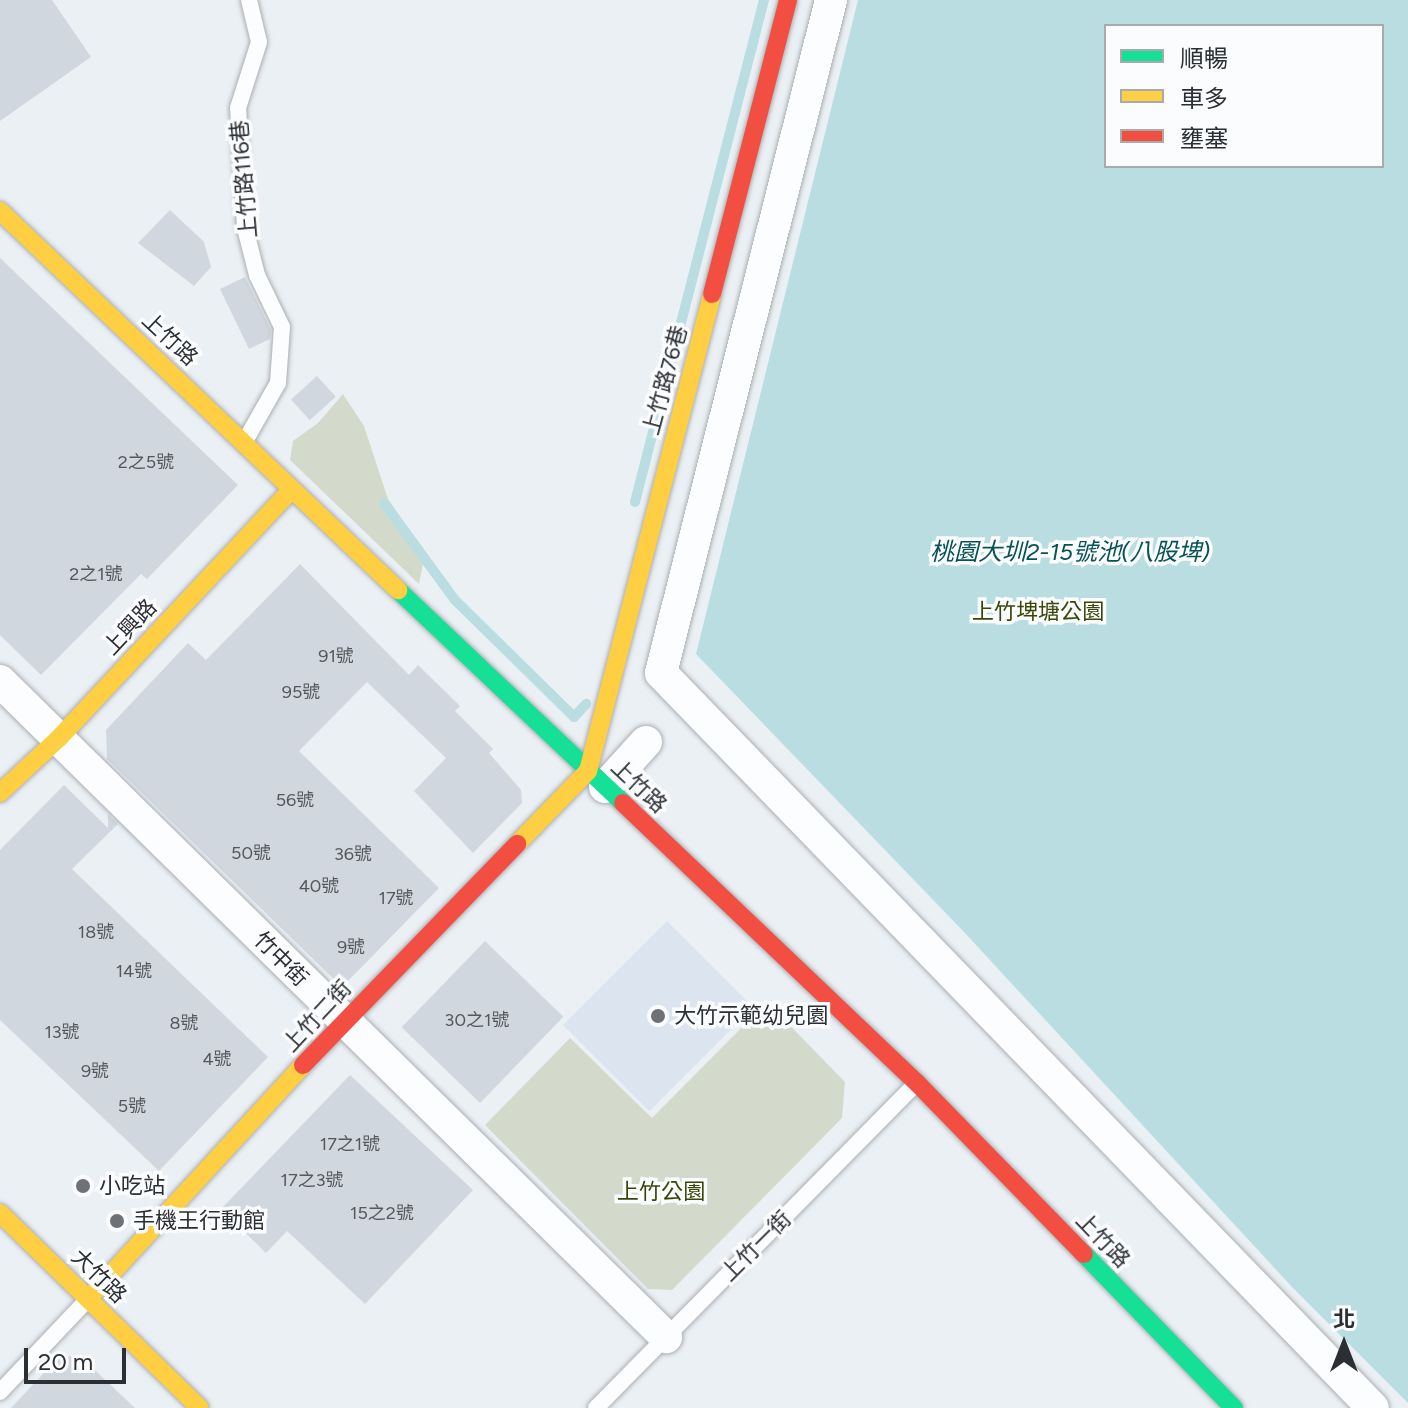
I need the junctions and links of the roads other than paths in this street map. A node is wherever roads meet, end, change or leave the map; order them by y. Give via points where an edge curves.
1 (249, 0) edge
2 (788, 0) edge
3 (831, 0) edge
4 (0, 211) edge
5 (244, 442) junction
6 (292, 489) junction
7 (0, 681) edge
8 (59, 738) junction
9 (646, 742) dead end
10 (597, 779) junction
11 (0, 793) edge
12 (343, 1022) junction
13 (917, 1083) junction
14 (0, 1213) edge
15 (88, 1299) junction
16 (666, 1337) junction
17 (0, 1392) edge
18 (200, 1408) edge
19 (596, 1408) edge
20 (1234, 1408) edge
21 (1373, 1408) edge

1 - 5 lane, 上竹路116巷 via 259,42 238,108 245,228 257,275 282,327 278,383
2 - 10 street, 上竹路76巷
3 - 21 street via 661,673
4 - 5 street, 上竹路
5 - 6 street, 上竹路
6 - 8 street, 上興路
6 - 10 street, 上竹路
7 - 8 street, 竹中街
8 - 11 street, 上興路
8 - 12 street, 竹中街
9 - 10 street
10 - 12 street, 上竹二街
10 - 13 street, 上竹路
12 - 15 street, 上竹二街
12 - 16 street, 竹中街
13 - 16 lane, 上竹一街
13 - 20 street, 上竹路
14 - 15 street, 大竹路
15 - 17 lane
15 - 18 street, 大竹路
16 - 19 lane, 上竹一街

